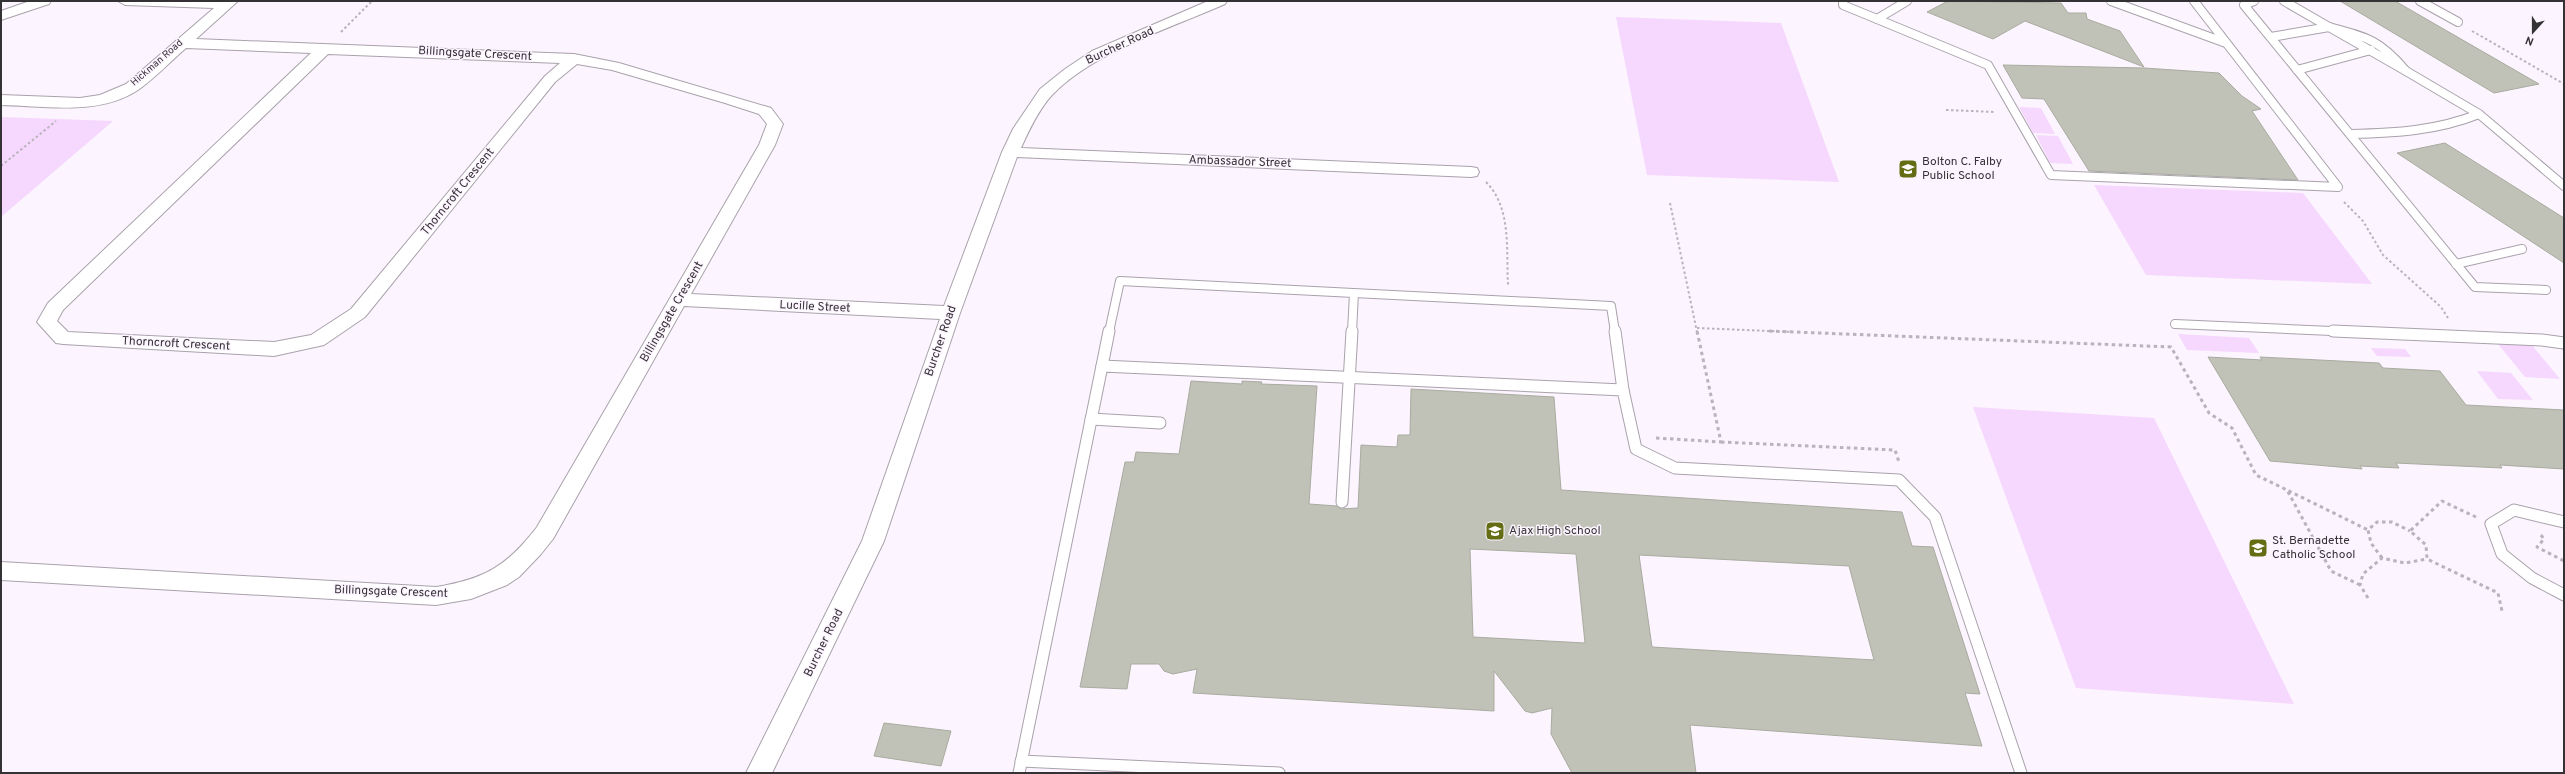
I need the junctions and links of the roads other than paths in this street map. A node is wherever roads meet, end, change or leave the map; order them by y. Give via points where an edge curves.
1 (44, 1) edge
2 (124, 1) edge
3 (1220, 1) edge
4 (1843, 1) edge
5 (1907, 1) edge
6 (2111, 1) edge
7 (2194, 1) edge
8 (2254, 1) edge
9 (2284, 1) edge
10 (2420, 1) edge
11 (229, 2) edge
12 (1, 16) edge
13 (1877, 18) junction
14 (2458, 22) road end
15 (2330, 27) junction
16 (2271, 38) junction
17 (182, 42) junction
18 (2226, 43) junction
19 (324, 49) junction
20 (2371, 50) junction
21 (574, 59) junction
22 (2297, 70) junction
23 (2406, 71) junction
24 (1, 100) edge
25 (2479, 114) junction
26 (2350, 134) junction
27 (1010, 152) junction
28 (1470, 172) road end
29 (2564, 186) edge
30 (2522, 249) dead end
31 (2456, 264) junction
32 (2546, 290) dead end
33 (1354, 293) junction
34 (679, 300) junction
35 (951, 313) junction
36 (2175, 324) dead end
37 (2564, 343) edge
38 (1102, 366) junction
39 (1350, 378) junction
40 (1623, 390) junction
41 (1091, 419) junction
42 (1160, 423) dead end
43 (1342, 502) dead end
44 (2564, 522) edge
45 (1, 571) edge
46 (2564, 595) edge
47 (1020, 767) edge
48 (759, 773) edge
49 (1279, 773) edge
50 (2020, 773) edge

1 - 12 street
2 - 11 street
3 - 27 street, Burcher Road via 1097,54 1070,72 1046,92 1021,129
4 - 13 lane via 1844,5
5 - 13 lane
6 - 18 lane
7 - 18 lane
8 - 16 lane via 2244,5
9 - 15 lane
10 - 14 lane
11 - 17 street, Hickman Road
13 - 18 lane via 1988,65 2051,175 2338,187
15 - 16 lane
15 - 20 lane
15 - 23 lane via 2368,37 2391,53
16 - 22 lane
17 - 19 street, Billingsgate Crescent
17 - 24 street, Hickman Road via 132,87 104,99 80,103
19 - 21 street, Billingsgate Crescent
19 - 21 street, Thorncroft Crescent via 55,307 47,322 63,338 274,349 317,340 358,313 550,79
20 - 22 lane
20 - 23 lane
21 - 34 street, Billingsgate Crescent via 614,66 731,100 765,111 775,124 767,145
22 - 26 lane
23 - 25 lane
25 - 26 lane via 2451,125 2394,133
25 - 29 lane
26 - 31 lane
27 - 28 street, Ambassador Street
27 - 35 street, Burcher Road
30 - 31 lane
31 - 32 lane via 2475,288
33 - 38 lane via 1120,281
33 - 39 lane
33 - 40 lane via 1611,306
34 - 35 street, Lucille Street
34 - 45 street, Billingsgate Crescent via 545,533 527,558 499,580 469,592 436,596
35 - 48 street, Burcher Road via 873,541
36 - 37 lane
38 - 39 lane
38 - 41 lane
39 - 40 lane
39 - 43 lane
40 - 50 lane via 1636,448 1675,468 1899,480 1935,517
41 - 42 lane
41 - 47 lane
44 - 46 lane via 2514,510 2491,524 2502,554 2532,578
47 - 49 lane

